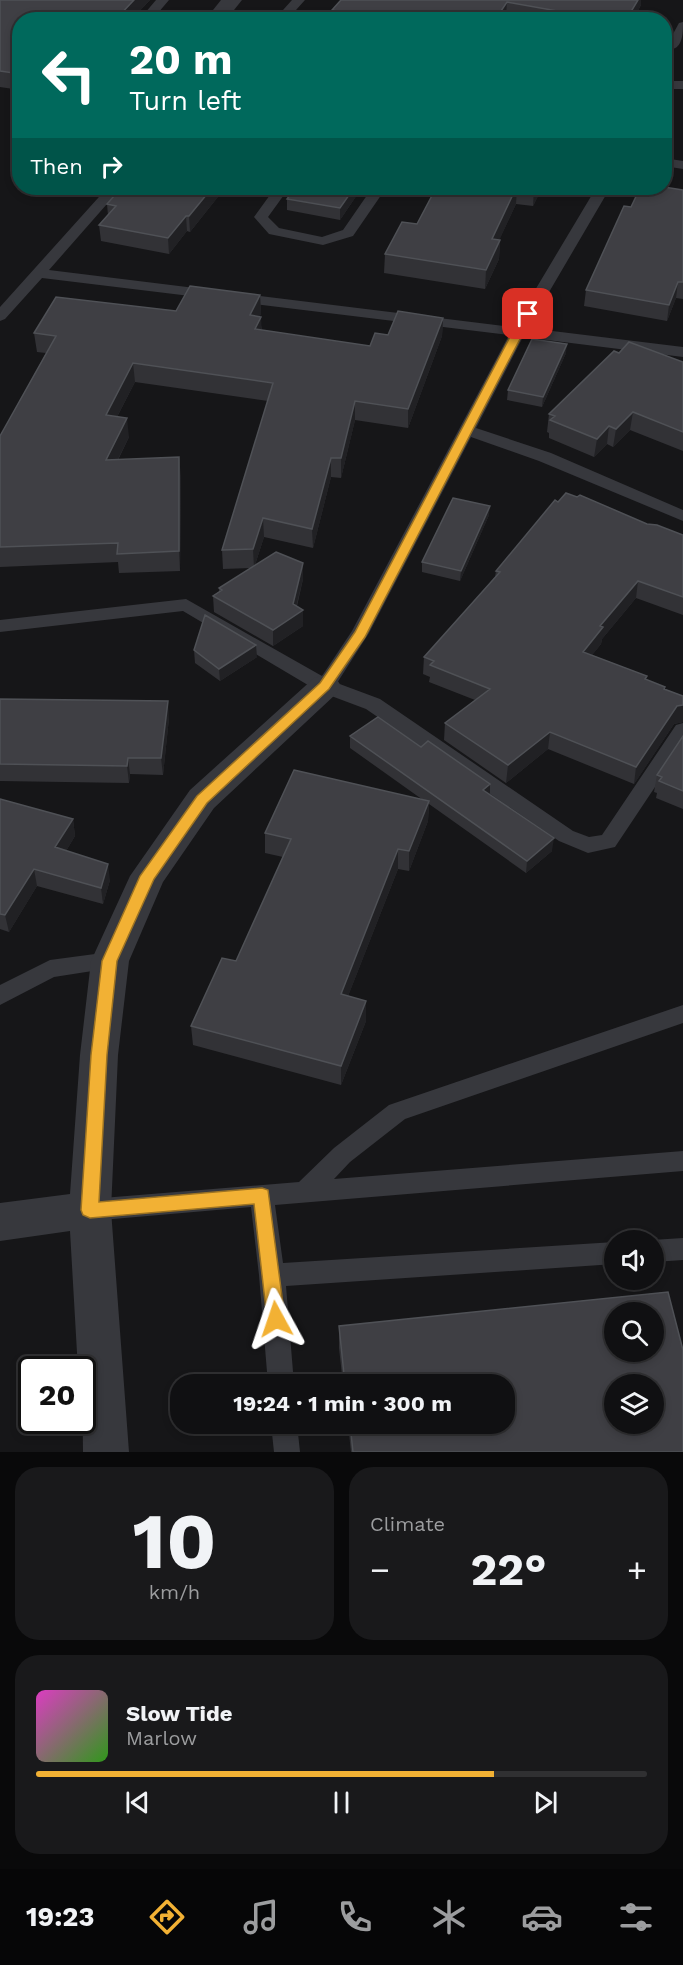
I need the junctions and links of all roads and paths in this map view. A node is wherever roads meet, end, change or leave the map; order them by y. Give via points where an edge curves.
1 (162, 0) edge
2 (232, 0) edge
3 (299, 0) edge
4 (152, 12) edge
5 (222, 12) edge
6 (288, 12) edge
7 (683, 26) edge
8 (673, 45) edge
9 (108, 195) edge
10 (277, 195) edge
11 (374, 195) edge
12 (599, 195) edge
13 (39, 273) junction
14 (0, 316) edge
15 (518, 332) junction
16 (683, 352) edge
17 (467, 430) junction
18 (683, 516) edge
19 (0, 626) edge
20 (324, 686) junction
21 (683, 730) edge
22 (110, 961) junction
23 (0, 996) edge
24 (682, 1020) edge
25 (683, 1161) edge
26 (305, 1192) junction
27 (262, 1196) junction
28 (90, 1210) junction
29 (0, 1222) edge
30 (683, 1249) edge
31 (664, 1250) edge
32 (604, 1254) edge
33 (272, 1275) junction
34 (280, 1374) edge
35 (285, 1434) edge
36 (106, 1452) edge
37 (287, 1452) edge

1 - 4 lane
2 - 5 street
3 - 6 lane
7 - 8 lane
9 - 13 lane
10 - 11 lane via 261,217 274,231 323,240 348,234
12 - 15 lane
13 - 14 lane
13 - 15 lane
15 - 16 lane
15 - 17 lane
17 - 18 lane via 545,457
17 - 20 lane via 360,633
19 - 20 lane via 186,605
20 - 21 lane via 373,704 566,836 588,845 608,842
20 - 22 street via 202,800 148,876
22 - 23 lane via 50,969
22 - 28 street via 99,1055
24 - 26 lane via 397,1112 342,1155
25 - 26 lane
26 - 27 lane
27 - 28 lane
27 - 33 lane
28 - 29 street
28 - 36 street
30 - 31 lane
32 - 33 lane
33 - 34 lane
35 - 37 lane

